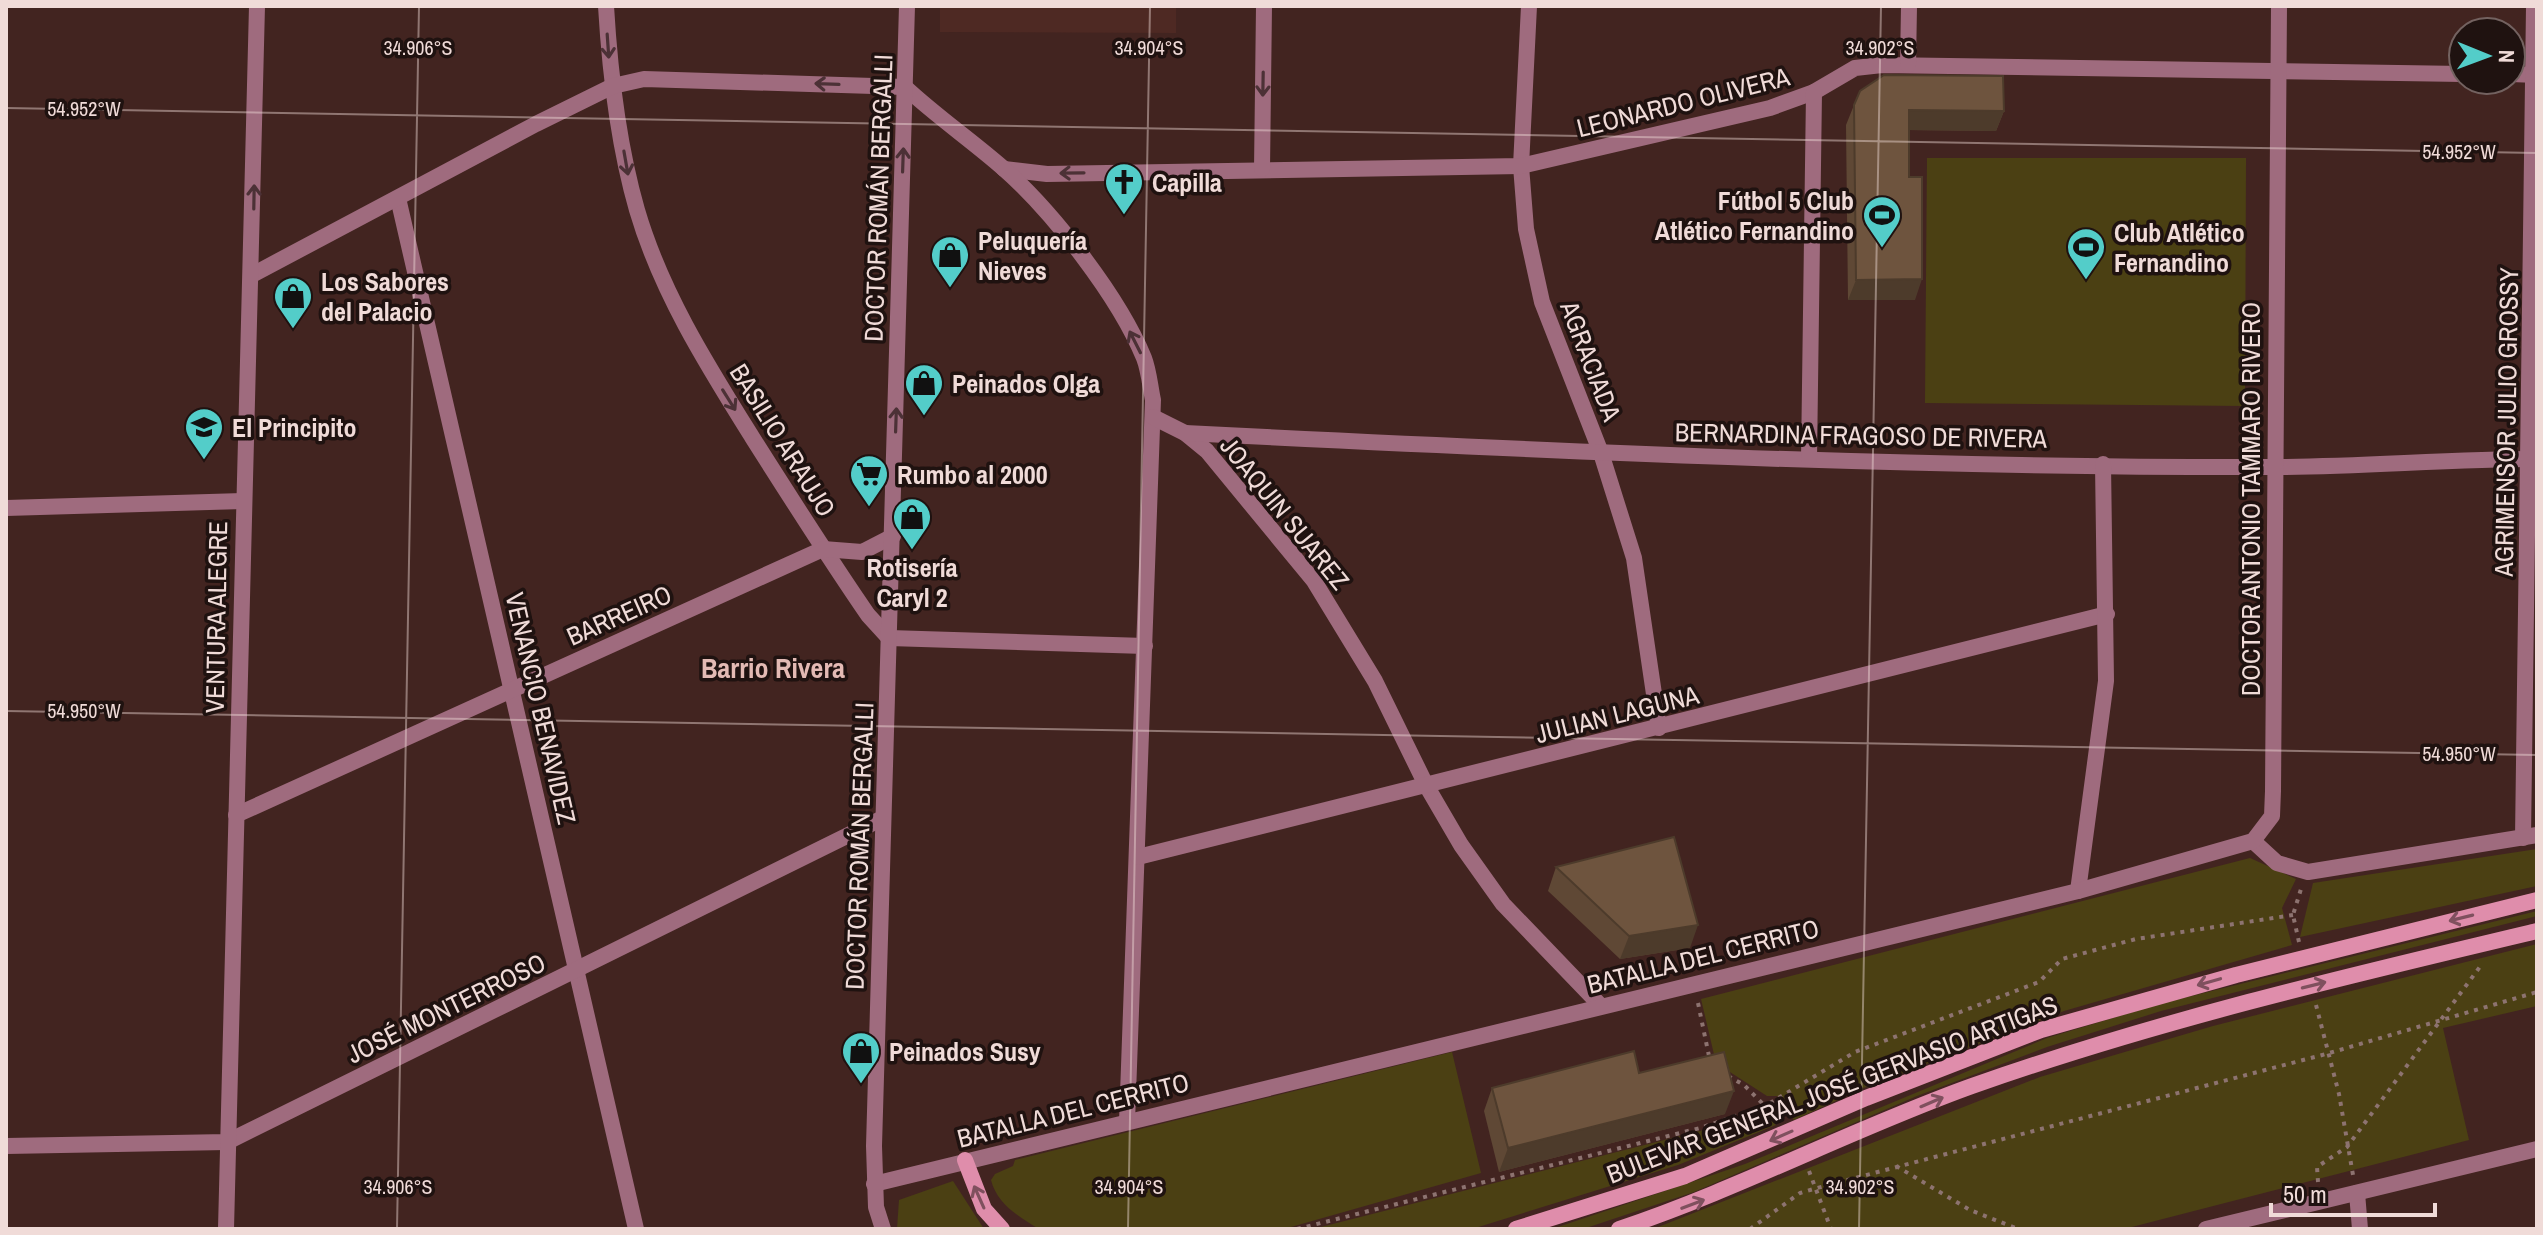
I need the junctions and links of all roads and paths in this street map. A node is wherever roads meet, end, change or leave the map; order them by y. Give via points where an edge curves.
1 (257, 6) edge
2 (606, 6) edge
3 (907, 6) edge
4 (1264, 6) edge
5 (1529, 6) edge
6 (1909, 6) edge
7 (2279, 6) edge
8 (2534, 6) edge
9 (1908, 65) junction
10 (2278, 71) junction
11 (2447, 74) edge
12 (2535, 75) edge
13 (613, 86) junction
14 (905, 87) junction
15 (1814, 92) junction
16 (1521, 166) junction
17 (1004, 169) junction
18 (1262, 169) junction
19 (398, 198) junction
20 (252, 275) junction
21 (1153, 417) junction
22 (1185, 433) junction
23 (1601, 453) junction
24 (1809, 459) junction
25 (2533, 459) edge
26 (2103, 464) junction
27 (2273, 467) junction
28 (243, 501) junction
29 (6, 508) edge
30 (893, 536) junction
31 (823, 549) junction
32 (2107, 614) junction
33 (889, 638) junction
34 (1145, 646) junction
35 (513, 689) junction
36 (1659, 728) junction
37 (1426, 785) junction
38 (236, 815) junction
39 (883, 818) junction
40 (2530, 836) edge
41 (2253, 841) junction
42 (1138, 857) junction
43 (2308, 872) junction
44 (2078, 891) junction
45 (2537, 900) edge
46 (2293, 915) junction
47 (2537, 931) edge
48 (2500, 939) junction
49 (2305, 957) junction
50 (576, 971) junction
51 (1693, 983) junction
52 (2313, 985) junction
53 (2537, 992) edge
54 (1600, 1005) junction
55 (2443, 1021) junction
56 (2326, 1054) junction
57 (1710, 1064) edge
58 (1722, 1071) edge
59 (1765, 1106) junction
60 (1127, 1122) junction
61 (1790, 1132) junction
62 (227, 1142) junction
63 (6, 1146) edge
64 (2347, 1147) junction
65 (2537, 1149) edge
66 (1803, 1157) junction
67 (965, 1160) junction
68 (1894, 1165) junction
69 (874, 1184) junction
70 (1817, 1188) junction
71 (2357, 1193) junction
72 (2319, 1202) junction
73 (876, 1207) junction
74 (226, 1229) edge
75 (636, 1229) edge
76 (871, 1229) edge
77 (883, 1229) edge
78 (1002, 1229) edge
79 (1297, 1229) edge
80 (1516, 1229) edge
81 (1619, 1229) edge
82 (1750, 1229) edge
83 (1831, 1229) edge
84 (2018, 1229) edge
85 (2206, 1229) edge
86 (2360, 1229) edge

20 -> 1 street, VENTURA ALEGRE
2 -> 13 street, BASILIO ARAUJO
3 - 14 street, DOCTOR ROMÁN BERGALLI
4 -> 18 street
5 - 16 street, AGRACIADA
6 - 9 street
7 - 10 street, DOCTOR ANTONIO TAMMARO RIVERO
8 - 12 street, AGRIMENSOR JULIO GROSSY
9 - 10 street, LEONARDO OLIVERA
9 - 15 street, LEONARDO OLIVERA via 1855,68
10 - 11 street, LEONARDO OLIVERA
10 - 27 street, DOCTOR ANTONIO TAMMARO RIVERO
12 - 25 street, AGRIMENSOR JULIO GROSSY
14 -> 13 street via 644,79
13 - 19 street
13 -> 31 street, BASILIO ARAUJO via 637,211 671,297
14 - 17 street
30 -> 14 street, DOCTOR ROMÁN BERGALLI
15 - 16 street, LEONARDO OLIVERA via 1683,130
15 - 24 street
16 - 18 street, LEONARDO OLIVERA
16 - 23 street, AGRACIADA via 1526,229 1542,302
18 -> 17 street, LEONARDO OLIVERA via 1047,174
21 -> 17 street via 1145,360 1117,306
19 - 20 street
19 - 35 street, VENANCIO BENAVIDEZ
20 - 28 street, VENTURA ALEGRE
21 - 22 street, JOAQUIN SUAREZ
21 - 34 street
22 - 23 street, BERNARDINA FRAGOSO DE RIVERA
22 - 37 street, JOAQUIN SUAREZ via 1207,451 1314,581 1375,681
23 - 24 street, BERNARDINA FRAGOSO DE RIVERA
23 - 36 street, AGRACIADA via 1634,558
24 - 26 street, BERNARDINA FRAGOSO DE RIVERA
25 - 27 street, BERNARDINA FRAGOSO DE RIVERA
25 - 40 street, AGRIMENSOR JULIO GROSSY
26 - 27 street, BERNARDINA FRAGOSO DE RIVERA
26 - 32 street
27 - 41 street, DOCTOR ANTONIO TAMMARO RIVERO via 2272,816
28 - 29 street
28 - 38 street, VENTURA ALEGRE
30 - 31 street, BARREIRO via 862,552
30 - 33 street, DOCTOR ROMÁN BERGALLI
31 - 33 street, BASILIO ARAUJO
31 - 35 street, BARREIRO
32 - 36 street, JULIAN LAGUNA
32 - 44 street via 2106,681
33 - 34 street
33 - 39 street, DOCTOR ROMÁN BERGALLI
34 - 42 street
35 - 38 street, BARREIRO
35 - 50 street, VENANCIO BENAVIDEZ
36 - 37 street, JULIAN LAGUNA
37 - 42 street, JULIAN LAGUNA
37 - 54 street, JOAQUIN SUAREZ via 1503,904
38 - 62 street, VENTURA ALEGRE
39 - 50 street, JOSÉ MONTERROSO
39 - 69 street, DOCTOR ROMÁN BERGALLI
40 - 43 street
41 - 43 street via 2277,863
41 - 44 street, BATALLA DEL CERRITO
42 - 60 street
43 - 46 path
44 - 51 street, BATALLA DEL CERRITO
45 -> 49 main road, BULEVAR GENERAL JOSÉ GERVASIO ARTIGAS
46 - 49 path
46 - 59 path via 2136,939 2062,959 2039,982 1855,1052
47 - 48 main road, BULEVAR GENERAL JOSÉ GERVASIO ARTIGAS
52 -> 48 main road, BULEVAR GENERAL JOSÉ GERVASIO ARTIGAS
48 - 55 path
49 -> 61 main road, BULEVAR GENERAL JOSÉ GERVASIO ARTIGAS via 2041,1030
50 - 62 street, JOSÉ MONTERROSO
50 - 75 street, VENANCIO BENAVIDEZ
51 - 54 street, BATALLA DEL CERRITO
51 - 57 path
52 - 56 path
66 -> 52 main road, BULEVAR GENERAL JOSÉ GERVASIO ARTIGAS via 1984,1082 2113,1039
53 - 55 path
54 - 60 street, BATALLA DEL CERRITO
55 - 56 path
55 - 64 path
56 - 64 path
56 - 68 path
58 - 59 path
59 - 61 path
59 - 79 path via 1700,1128
60 - 67 street, BATALLA DEL CERRITO
61 -> 80 main road, BULEVAR GENERAL JOSÉ GERVASIO ARTIGAS via 1685,1176
62 - 63 street, JOSÉ MONTERROSO
62 - 74 street, VENTURA ALEGRE
64 - 71 path
64 - 72 path via 2317,1167
65 - 71 street
66 - 70 path
81 -> 66 main road, BULEVAR GENERAL JOSÉ GERVASIO ARTIGAS via 1694,1204
67 - 69 street, BATALLA DEL CERRITO
78 -> 67 main road via 984,1209
68 - 70 path
68 - 84 path via 1970,1210
69 - 73 street, DOCTOR ROMÁN BERGALLI
70 - 82 path via 1800,1193
70 - 83 path
71 - 72 street
71 - 86 street
72 - 85 street
73 - 76 street, DOCTOR ROMÁN BERGALLI
73 - 77 street, DOCTOR ROMÁN BERGALLI

